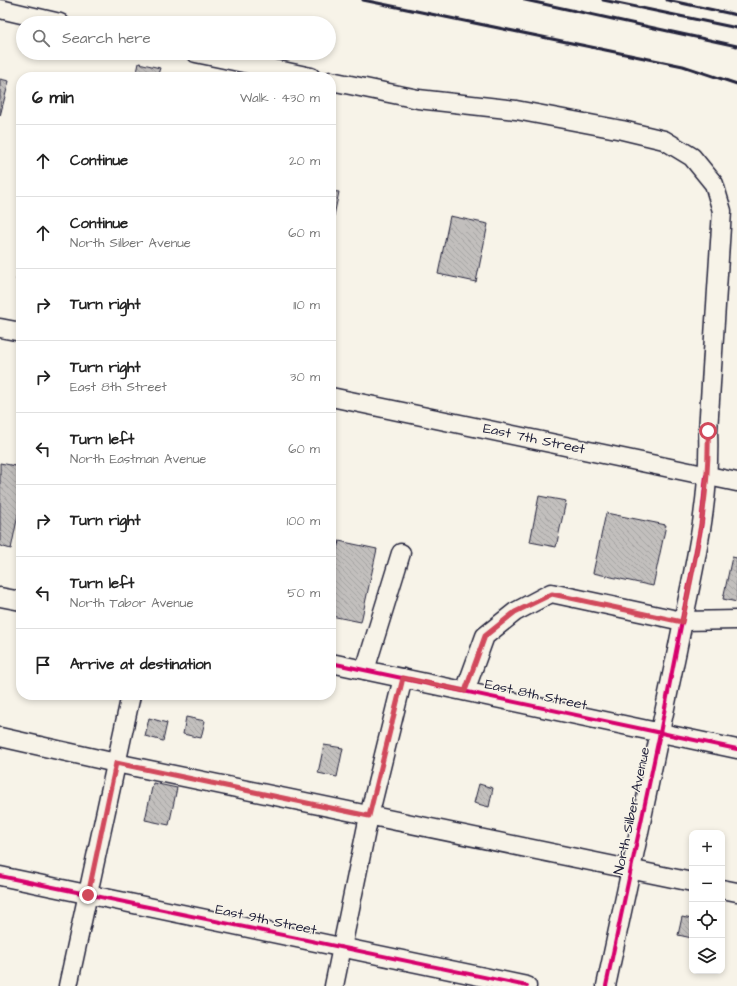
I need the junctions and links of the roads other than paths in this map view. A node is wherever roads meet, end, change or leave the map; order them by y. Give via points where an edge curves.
1 (0, 9) edge
2 (30, 16) edge
3 (223, 60) edge
4 (270, 72) edge
5 (336, 82) edge
6 (0, 328) edge
7 (16, 331) edge
8 (336, 398) edge
9 (706, 476) junction
10 (737, 482) edge
11 (401, 553) dead end
12 (0, 596) edge
13 (16, 601) edge
14 (737, 620) edge
15 (682, 622) junction
16 (336, 664) edge
17 (365, 670) junction
18 (403, 678) junction
19 (465, 691) junction
20 (130, 700) edge
21 (660, 733) junction
22 (0, 738) edge
23 (737, 749) edge
24 (116, 763) junction
25 (369, 816) junction
26 (631, 870) junction
27 (0, 876) edge
28 (689, 881) edge
29 (725, 890) edge
30 (737, 892) edge
31 (88, 895) junction
32 (342, 947) junction
33 (68, 986) edge
34 (334, 986) edge
35 (527, 986) edge
36 (606, 986) edge

1 - 2 street
3 - 4 street
5 - 9 street, North Silber Avenue via 418,99 516,110 622,130 664,140 692,157 714,184 722,211
6 - 7 street
8 - 9 street, East 7th Street
9 - 10 street, East 7th Street
9 - 15 street, North Silber Avenue via 701,528
11 - 17 street
12 - 13 street
14 - 15 street
15 - 19 street via 552,594 515,612 485,636
15 - 21 street, North Silber Avenue
16 - 17 street, East 8th Street
17 - 18 street, East 8th Street
18 - 19 street, East 8th Street
18 - 25 street
19 - 21 street, East 8th Street
20 - 24 street
21 - 23 street, East 8th Street
21 - 26 street, North Silber Avenue
22 - 24 street
24 - 25 street
24 - 31 street
25 - 26 street
25 - 32 street
26 - 28 street
26 - 36 street, North Silber Avenue
27 - 31 street, East 9th Street
29 - 30 street
31 - 32 street, East 9th Street
31 - 33 street
32 - 34 street
32 - 35 street, East 9th Street

